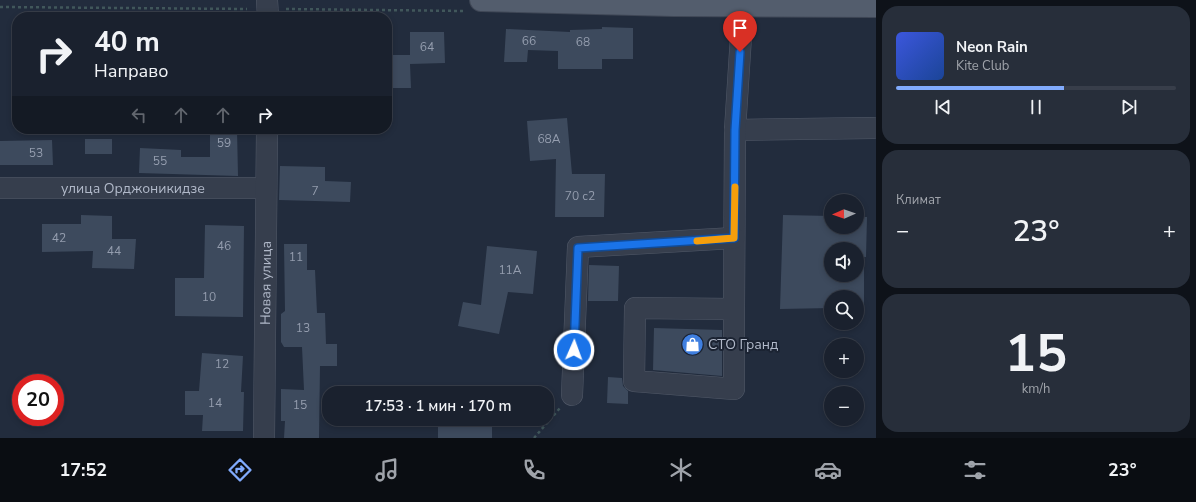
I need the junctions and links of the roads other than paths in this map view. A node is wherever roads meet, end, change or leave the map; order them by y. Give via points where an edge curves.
1 (673, 2) edge
2 (743, 5) junction
3 (477, 6) edge
4 (876, 6) edge
5 (873, 128) dead end
6 (735, 130) junction
7 (267, 134) edge
8 (0, 188) edge
9 (266, 188) junction
10 (734, 238) junction
11 (734, 309) junction
12 (572, 395) road end
13 (264, 438) edge

1 - 2 main road
1 - 3 main road
2 - 4 main road
2 - 6 street
5 - 6 street
6 - 10 street
7 - 9 street, Новая улица
8 - 9 street, улица Орджоникидзе
9 - 13 street, Новая улица
10 - 11 street
10 - 12 street via 578,248
11 - 11 street via 635,308 634,382 734,389

